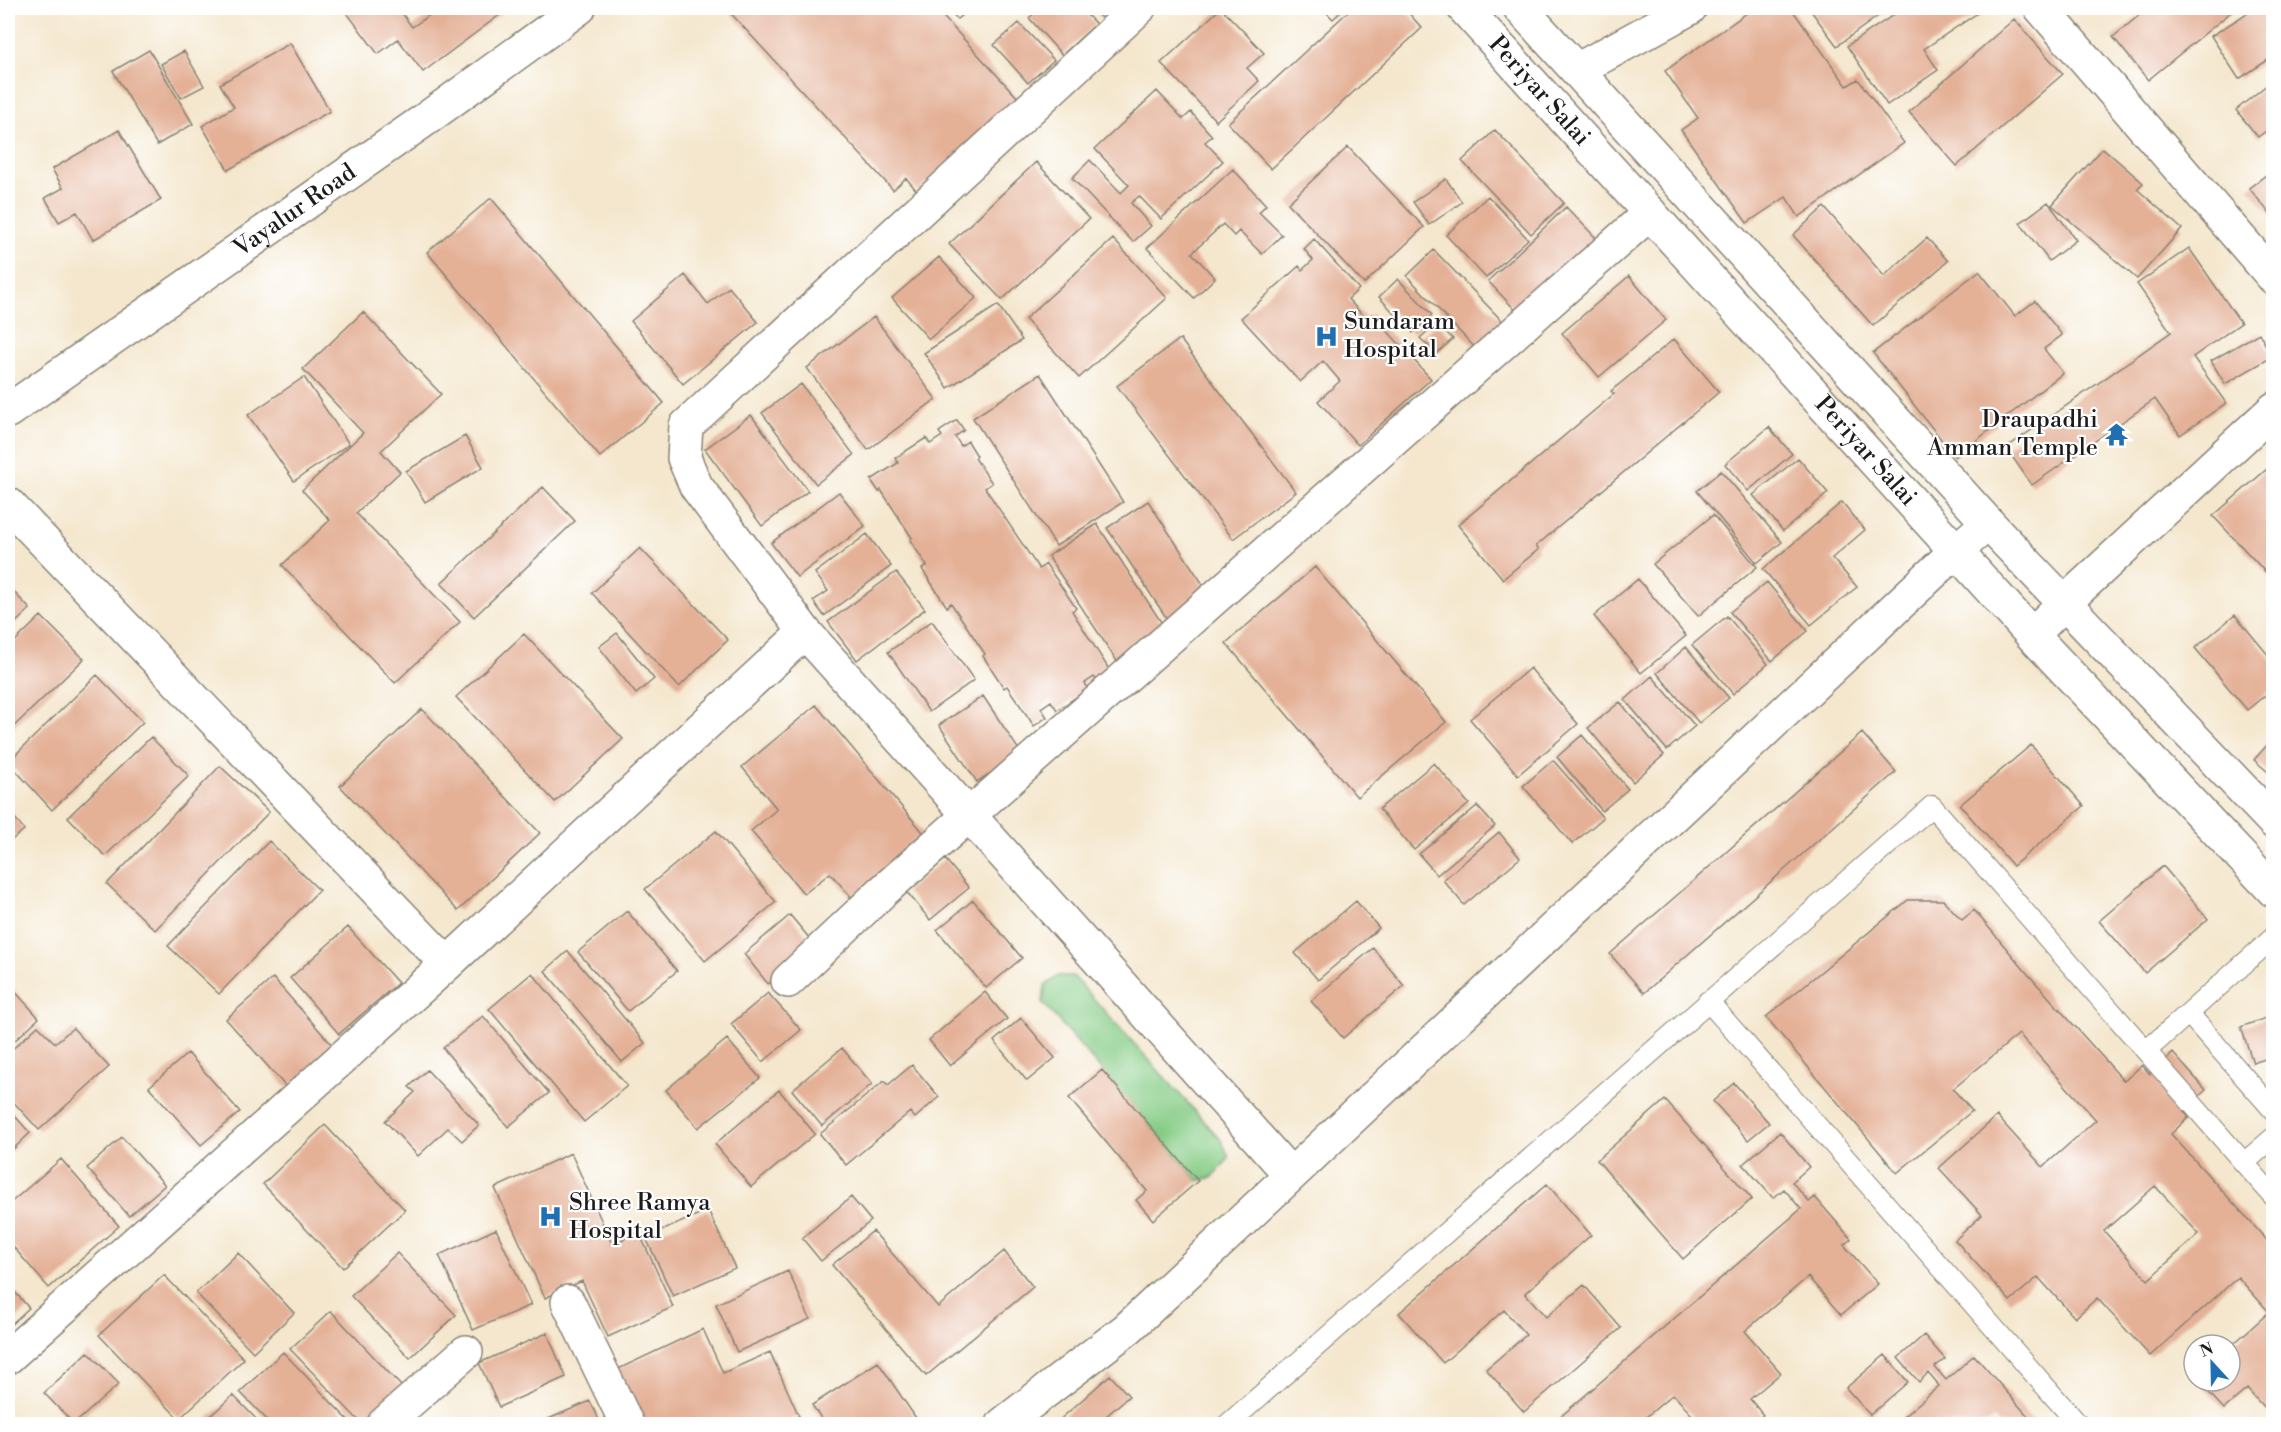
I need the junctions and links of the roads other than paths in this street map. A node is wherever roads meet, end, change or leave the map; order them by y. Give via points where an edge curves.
1 (579, 8) edge
2 (1139, 8) edge
3 (1464, 8) edge
4 (1520, 8) edge
5 (1690, 8) edge
6 (2040, 8) edge
7 (1577, 70) junction
8 (1650, 213) junction
9 (2274, 278) edge
10 (2274, 409) edge
11 (8, 411) edge
12 (8, 504) edge
13 (1989, 523) junction
14 (1956, 551) junction
15 (2064, 603) junction
16 (805, 632) junction
17 (2032, 636) junction
18 (969, 816) junction
19 (2274, 822) edge
20 (2274, 891) edge
21 (2274, 937) edge
22 (447, 964) junction
23 (788, 981) dead end
24 (1708, 1002) junction
25 (2189, 1014) junction
26 (2146, 1051) junction
27 (2274, 1111) edge
28 (2274, 1137) edge
29 (2244, 1163) junction
30 (1290, 1174) junction
31 (2274, 1197) edge
32 (568, 1302) dead end
33 (466, 1352) dead end
34 (8, 1357) edge
35 (384, 1425) edge
36 (627, 1425) edge
37 (1003, 1425) edge
38 (1228, 1425) edge
39 (2078, 1425) edge

1 - 11 street, Vayalur Road
2 - 16 street via 686,426 684,458 696,486
3 - 8 street, Periyar Salai
4 - 7 street, Periyar Salai
5 - 7 street
6 - 9 street
7 - 13 street, Periyar Salai
8 - 14 street, Periyar Salai
8 - 18 street
10 - 15 street
12 - 22 street
13 - 14 street
13 - 15 street, Periyar Salai
14 - 17 street, Periyar Salai
14 - 30 street
15 - 17 street
15 - 19 street, Periyar Salai
16 - 18 street
16 - 22 street
17 - 20 street, Periyar Salai
18 - 23 street
18 - 30 street
21 - 25 lane
22 - 34 street
24 - 26 lane via 1932,806
24 - 38 lane
24 - 39 lane
25 - 26 lane
25 - 27 lane
26 - 29 lane
28 - 29 lane
29 - 31 lane
30 - 37 street via 1127,1329
32 - 36 street
33 - 35 street

